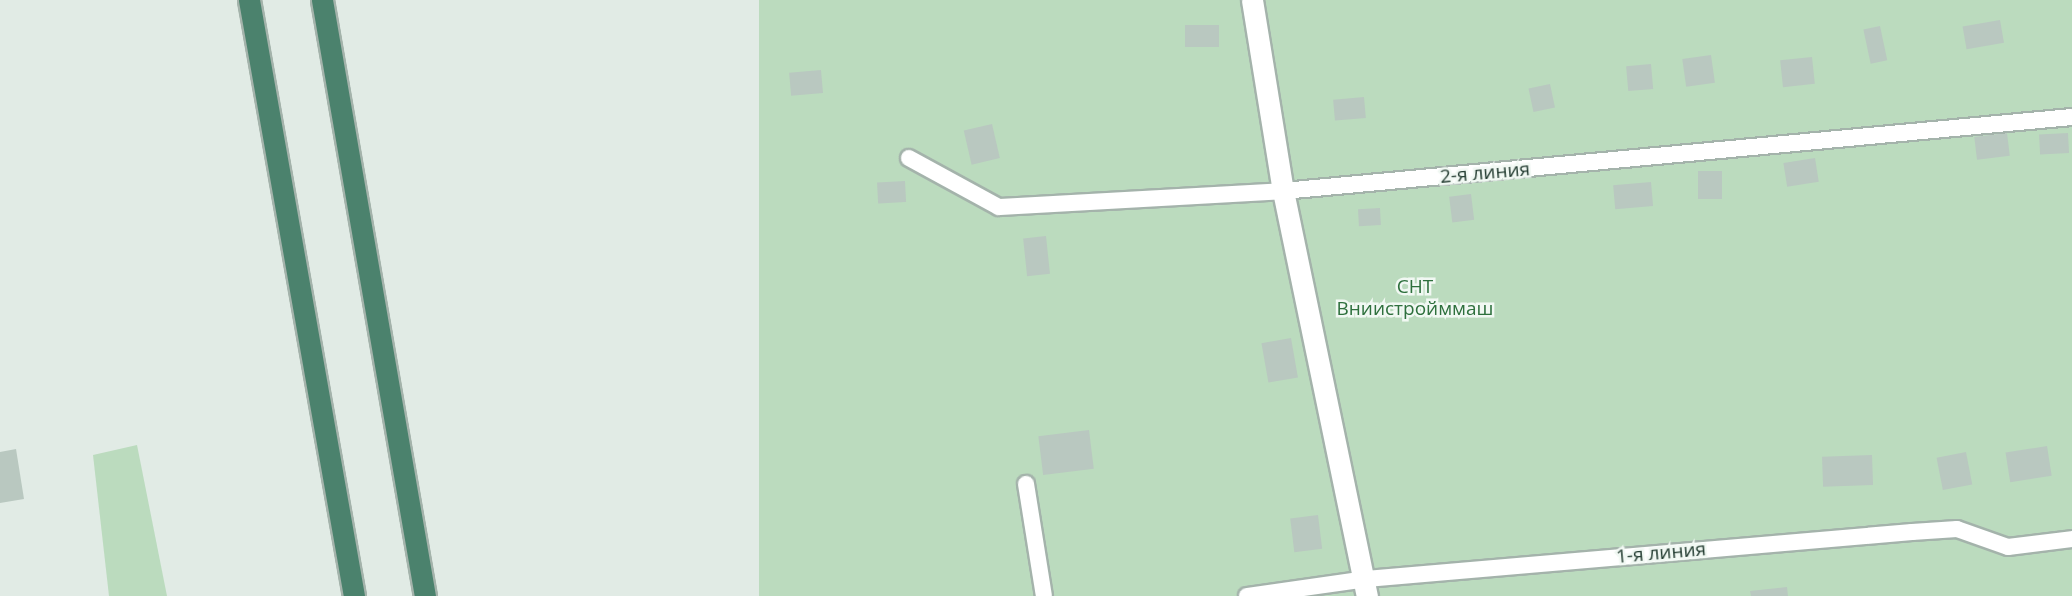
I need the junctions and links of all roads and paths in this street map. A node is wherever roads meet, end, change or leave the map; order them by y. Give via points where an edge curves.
1 (249, 0) edge
2 (322, 0) edge
3 (1252, 0) edge
4 (2072, 117) edge
5 (909, 158) dead end
6 (1283, 191) junction
7 (1026, 484) dead end
8 (2072, 539) edge
9 (1366, 588) edge
10 (354, 596) edge
11 (425, 596) edge
12 (1044, 596) edge
13 (1247, 596) edge

1 - 10 highway
2 - 11 highway
3 - 6 street
4 - 6 lane, 2-я линия
5 - 6 lane, 2-я линия via 999,207
6 - 9 street
7 - 12 lane
8 - 9 lane, 1-я линия via 2008,547 1957,529
9 - 13 lane, 1-я линия

